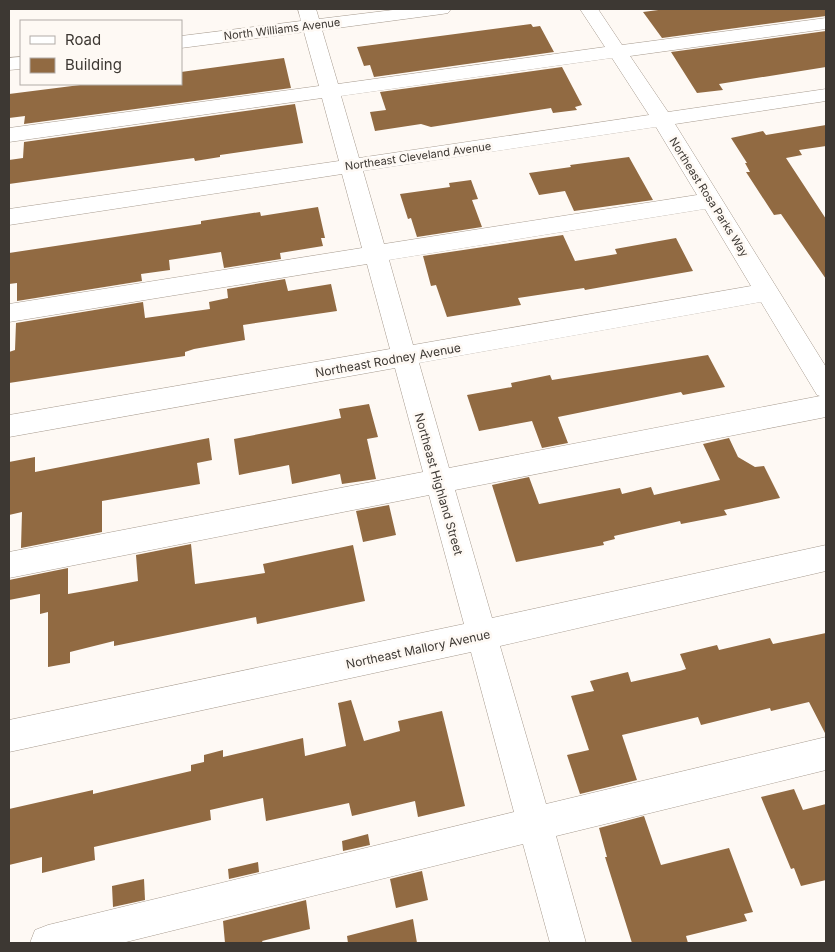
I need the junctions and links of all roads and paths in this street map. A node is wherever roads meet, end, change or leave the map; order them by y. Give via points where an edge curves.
1 (442, 9) edge
2 (589, 9) edge
3 (309, 17) edge
4 (826, 23) edge
5 (182, 42) edge
6 (617, 52) junction
7 (329, 90) junction
8 (826, 95) edge
9 (662, 120) junction
10 (9, 135) edge
11 (350, 166) junction
12 (712, 200) junction
13 (9, 216) edge
14 (375, 253) junction
15 (768, 292) junction
16 (9, 313) edge
17 (404, 357) junction
18 (823, 376) edge
19 (826, 406) edge
20 (9, 426) edge
21 (438, 480) junction
22 (826, 558) edge
23 (9, 565) edge
24 (482, 635) junction
25 (9, 736) edge
26 (826, 753) edge
27 (534, 824) junction
28 (48, 943) edge
29 (568, 943) edge

1 - 3 street, North Williams Avenue
2 - 6 street, Northeast Rosa Parks Way
3 - 5 street, North Williams Avenue
3 - 7 street, Northeast Highland Street
4 - 6 street
6 - 7 street
6 - 9 street, Northeast Rosa Parks Way
7 - 10 street
7 - 11 street, Northeast Highland Street
8 - 9 street, Northeast Cleveland Avenue
9 - 11 street, Northeast Cleveland Avenue
9 - 12 street, Northeast Rosa Parks Way
11 - 13 street, Northeast Cleveland Avenue
11 - 14 street, Northeast Highland Street
12 - 14 street
12 - 15 street, Northeast Rosa Parks Way
14 - 16 street
14 - 17 street, Northeast Highland Street
15 - 17 street, Northeast Rodney Avenue
15 - 18 street, Northeast Rosa Parks Way
17 - 20 street, Northeast Rodney Avenue
17 - 21 street, Northeast Highland Street
19 - 21 street
21 - 23 street
21 - 24 street, Northeast Highland Street
22 - 24 street, Northeast Mallory Avenue
24 - 25 street, Northeast Mallory Avenue
24 - 27 street, Northeast Highland Street
26 - 27 street
27 - 28 street
27 - 29 street, Northeast Highland Street

